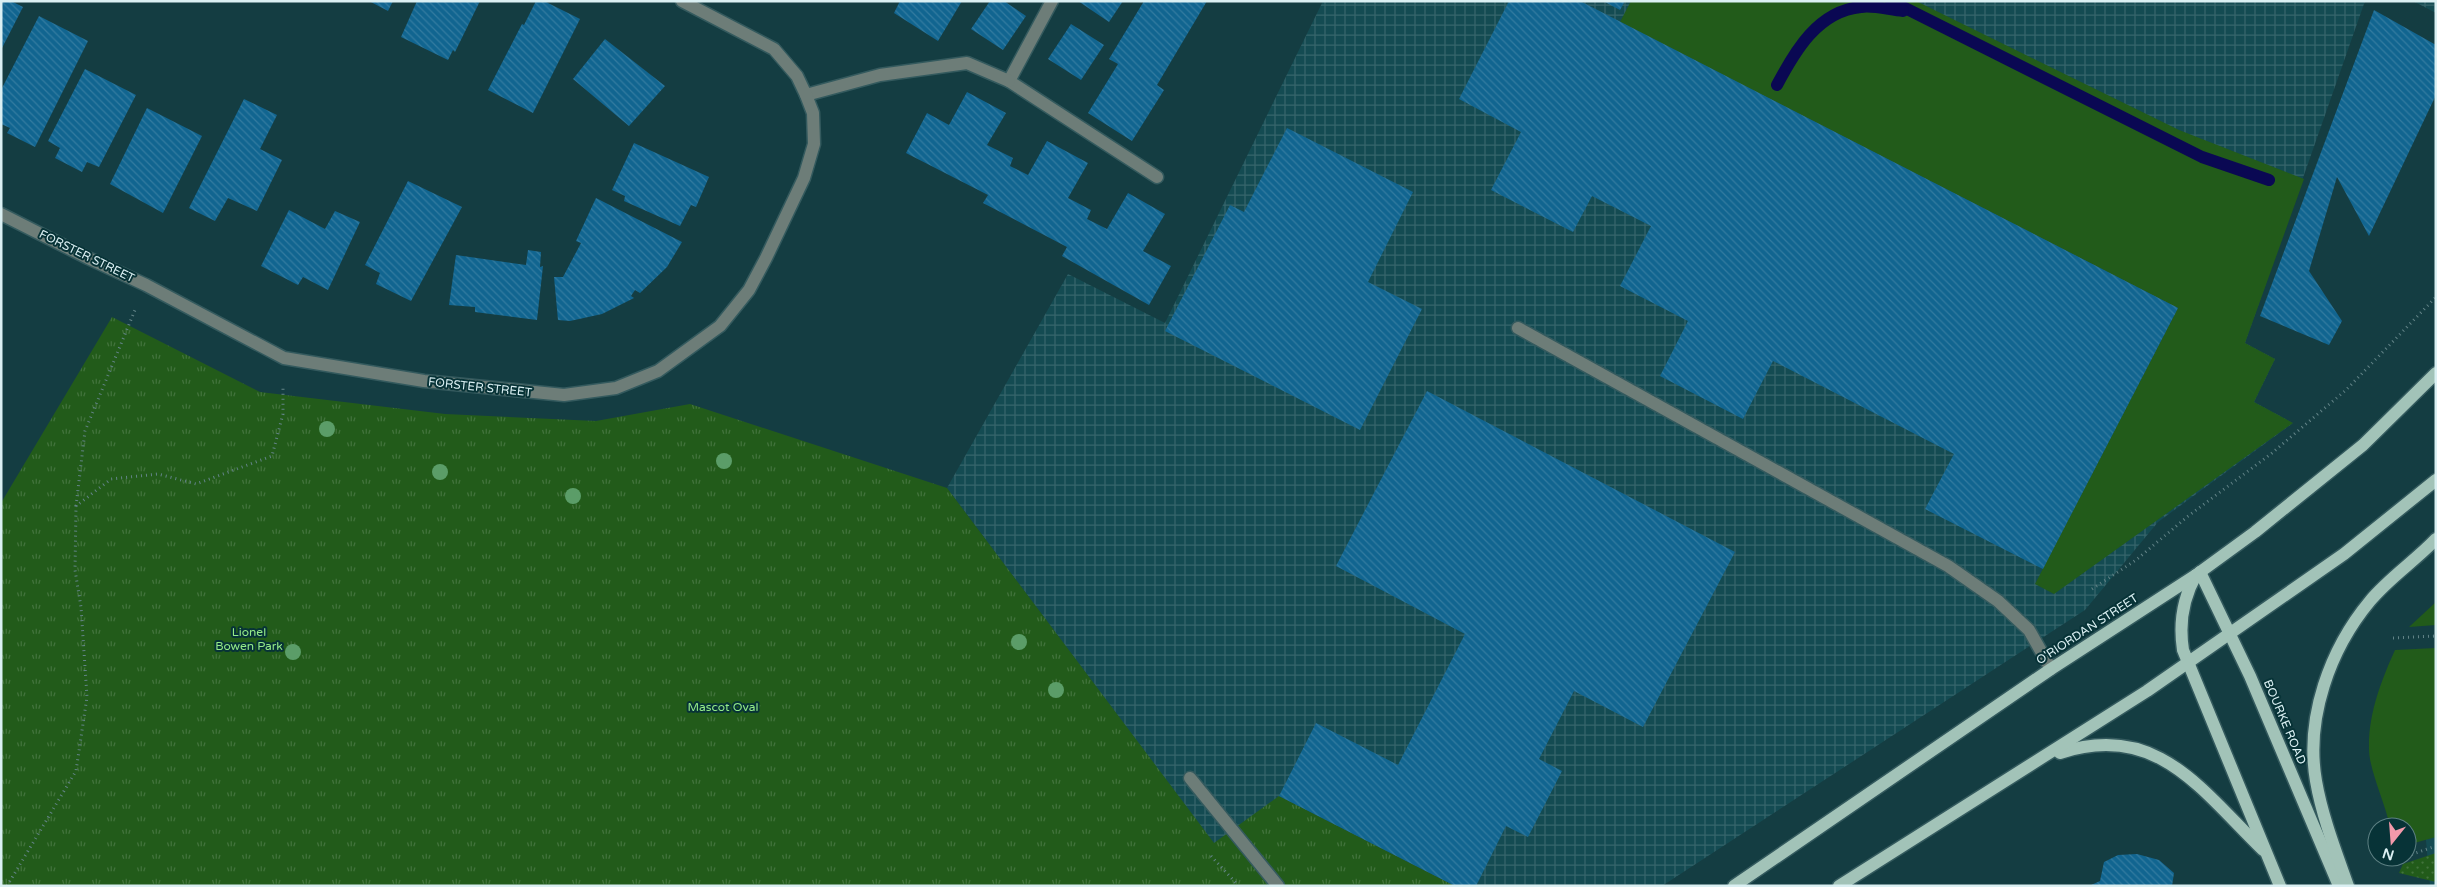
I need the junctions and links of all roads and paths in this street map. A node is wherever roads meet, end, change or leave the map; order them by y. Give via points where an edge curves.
1 (682, 1) edge
2 (1052, 1) edge
3 (1009, 81) junction
4 (806, 95) junction
5 (1157, 177) dead end
6 (1, 214) edge
7 (146, 285) junction
8 (2436, 297) edge
9 (1518, 328) dead end
10 (284, 358) junction
11 (2436, 373) edge
12 (2436, 480) edge
13 (76, 506) junction
14 (2436, 539) edge
15 (2198, 574) junction
16 (2092, 590) dead end
17 (2230, 634) junction
18 (2436, 636) edge
19 (2394, 638) dead end
20 (2187, 664) junction
21 (2051, 669) junction
22 (2033, 765) junction
23 (1190, 778) dead end
24 (2436, 846) edge
25 (2267, 853) junction
26 (2417, 853) edge
27 (1211, 856) dead end
28 (7, 886) edge
29 (1239, 886) edge
30 (1278, 886) edge
31 (1734, 886) edge
32 (1839, 886) edge
33 (2280, 886) edge
34 (2339, 886) edge
35 (2348, 886) edge

1 - 4 street, FORSTER STREET via 774,49 797,76
2 - 3 street
3 - 4 street via 967,63 880,75
3 - 5 street
4 - 10 street, FORSTER STREET via 813,114 814,144 804,178 750,290 720,326 658,372 616,388 564,396 424,381
6 - 7 street, FORSTER STREET
7 - 10 street, FORSTER STREET
7 - 13 path via 84,431
8 - 16 path via 2346,390 2272,453 2136,560
9 - 21 street via 1948,566 1998,601 2029,630
10 - 13 path via 283,414 272,456 196,484 158,474 111,479
11 - 15 main road, O'RIORDAN STREET via 2363,445 2270,521
12 - 17 main road via 2344,554
13 - 28 path via 75,570 81,607 87,698 76,771
14 - 35 main road via 2380,590 2347,632 2328,674 2318,707 2314,741 2316,781
15 - 17 main road, BOURKE ROAD
15 - 20 main road via 2188,593 2182,616 2181,640
15 - 21 main road, O'RIORDAN STREET
17 - 20 main road
17 - 34 main road, BOURKE ROAD
18 - 19 path
20 - 22 main road
20 - 25 main road
21 - 31 main road, O'RIORDAN STREET
22 - 25 main road via 2090,744 2144,749 2180,770
22 - 32 main road
23 - 30 street
24 - 26 path
25 - 33 main road
27 - 29 path

